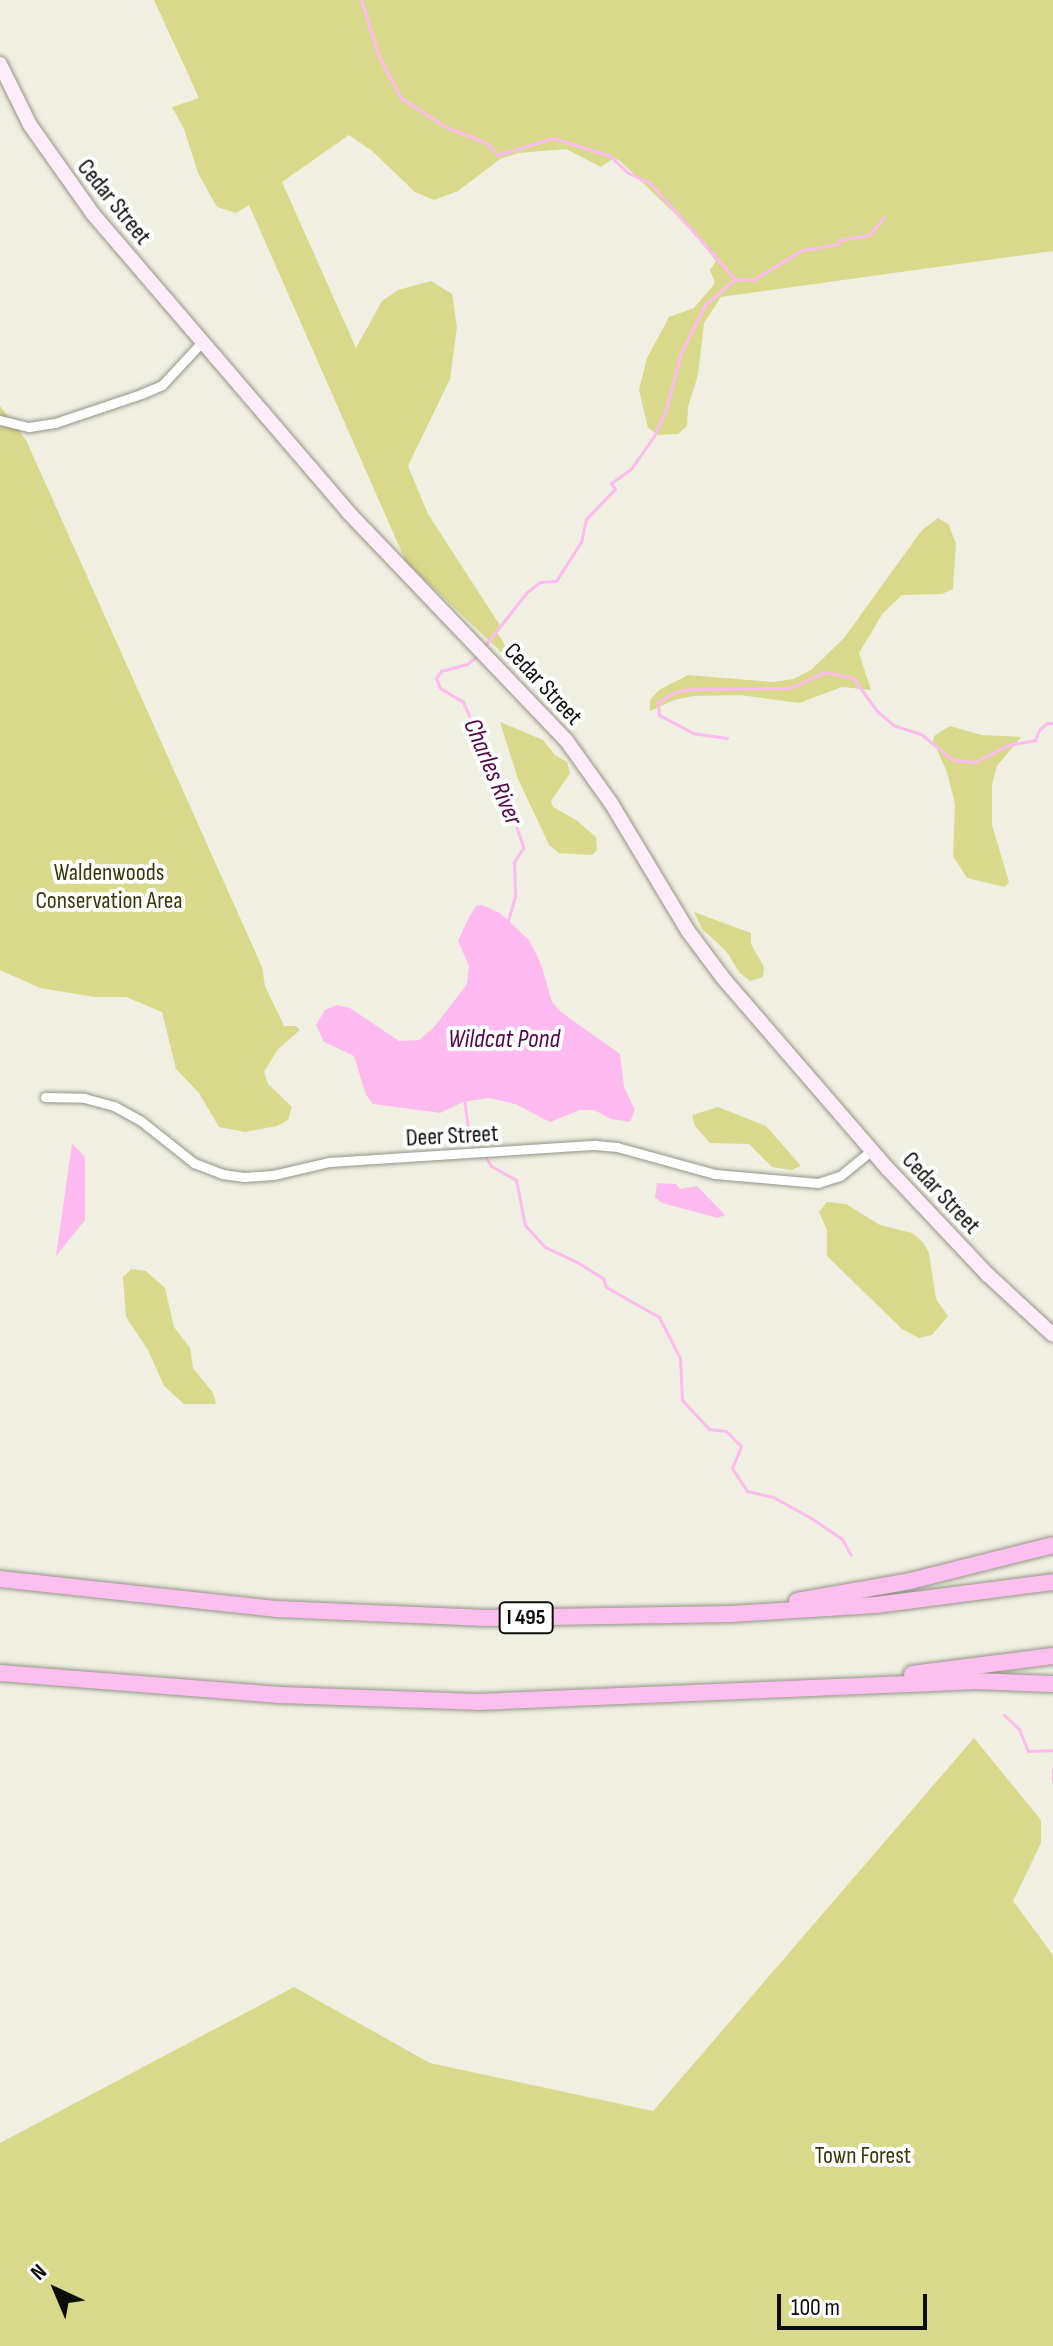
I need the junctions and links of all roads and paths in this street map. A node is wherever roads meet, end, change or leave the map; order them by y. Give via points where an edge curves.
1 (0, 64) edge
2 (202, 342) junction
3 (0, 420) edge
4 (45, 1097) dead end
5 (871, 1151) junction
6 (1053, 1335) edge
7 (1053, 1545) edge
8 (0, 1579) edge
9 (1053, 1582) edge
10 (731, 1614) junction
11 (1053, 1656) edge
12 (0, 1673) edge
13 (1053, 1684) edge
14 (763, 1688) junction

1 - 2 main road, Cedar Street via 64,177
2 - 3 street via 162,385 141,394 55,423 29,427
2 - 5 main road, Cedar Street via 348,512 577,754 702,951
4 - 5 street, Deer Street via 84,1098 119,1108 194,1163 230,1175 265,1176 329,1162 610,1146 715,1174 818,1183 840,1176
5 - 6 main road, Cedar Street via 988,1275
7 - 10 highway via 910,1581
8 - 10 highway, I 495 via 183,1601 359,1614
9 - 10 highway, I 495 via 876,1605
11 - 14 highway
12 - 14 highway via 280,1695 477,1702
13 - 14 highway via 974,1681

